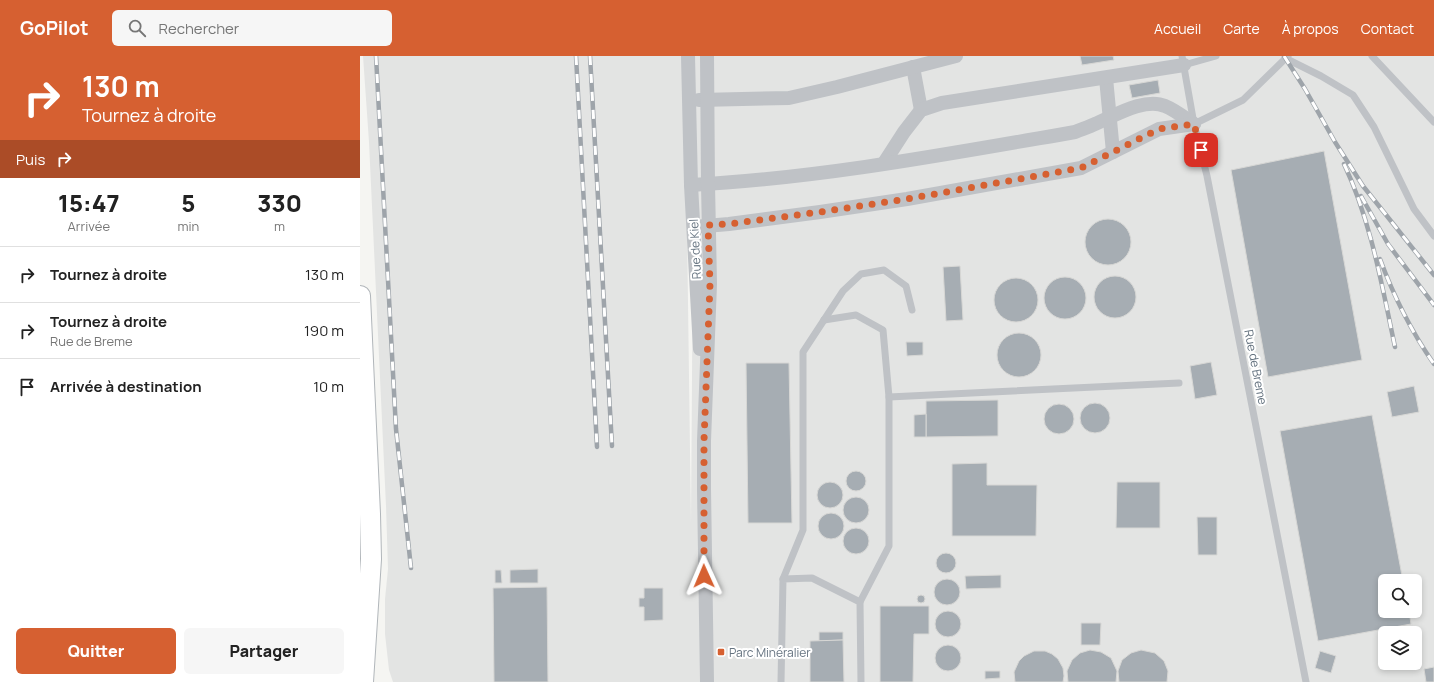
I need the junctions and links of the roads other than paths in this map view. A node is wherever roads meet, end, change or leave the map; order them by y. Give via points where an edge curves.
1 (688, 56) edge
2 (707, 56) edge
3 (956, 56) edge
4 (1216, 56) edge
5 (1372, 56) edge
6 (1287, 57) edge
7 (1183, 61) edge
8 (913, 67) junction
9 (1106, 78) junction
10 (689, 100) junction
11 (708, 100) junction
12 (921, 110) junction
13 (1110, 117) junction
14 (1434, 122) edge
15 (1194, 124) junction
16 (1113, 152) junction
17 (884, 164) junction
18 (708, 184) junction
19 (691, 185) junction
20 (708, 225) junction
21 (694, 227) junction
22 (1434, 236) edge
23 (360, 296) edge
24 (912, 310) dead end
25 (824, 320) junction
26 (1179, 383) dead end
27 (889, 397) junction
28 (704, 441) junction
29 (360, 495) edge
30 (360, 567) edge
31 (783, 579) junction
32 (860, 602) junction
33 (363, 682) edge
34 (707, 682) edge
35 (780, 682) edge
36 (861, 682) edge
37 (1306, 682) edge

1 - 10 street, Rue de Kiel
2 - 11 street, Rue de Kiel
3 - 8 street
4 - 7 lane
5 - 14 lane
6 - 15 lane via 1243,100
6 - 22 lane via 1353,95 1374,127 1414,209
7 - 9 street
7 - 15 lane, Rue de Breme
8 - 11 street via 789,98
8 - 12 street
9 - 12 street via 942,103
9 - 13 street
10 - 11 street
10 - 19 street, Rue de Kiel
11 - 18 street, Rue de Kiel
12 - 17 street
13 - 15 street via 1138,106 1157,104 1165,105
13 - 16 street
13 - 17 street via 1075,132
15 - 16 street via 1159,129
15 - 37 lane, Rue de Breme via 1209,184
16 - 20 street via 1081,168 907,199
17 - 18 street via 828,173
18 - 19 street
18 - 20 street, Rue de Kiel
19 - 21 street, Rue de Kiel
20 - 21 street
20 - 28 street, Rue de Kiel via 710,284
21 - 28 street, Rue de Kiel
23 - 33 main road via 370,514
24 - 25 lane via 906,286 884,270 861,274 843,291
25 - 27 lane via 856,315 882,330
25 - 31 lane via 802,352 803,530
26 - 27 lane
27 - 32 lane via 889,546
28 - 34 street, Rue de Kiel
29 - 30 main road
31 - 32 lane via 812,578
31 - 35 lane
32 - 36 lane

